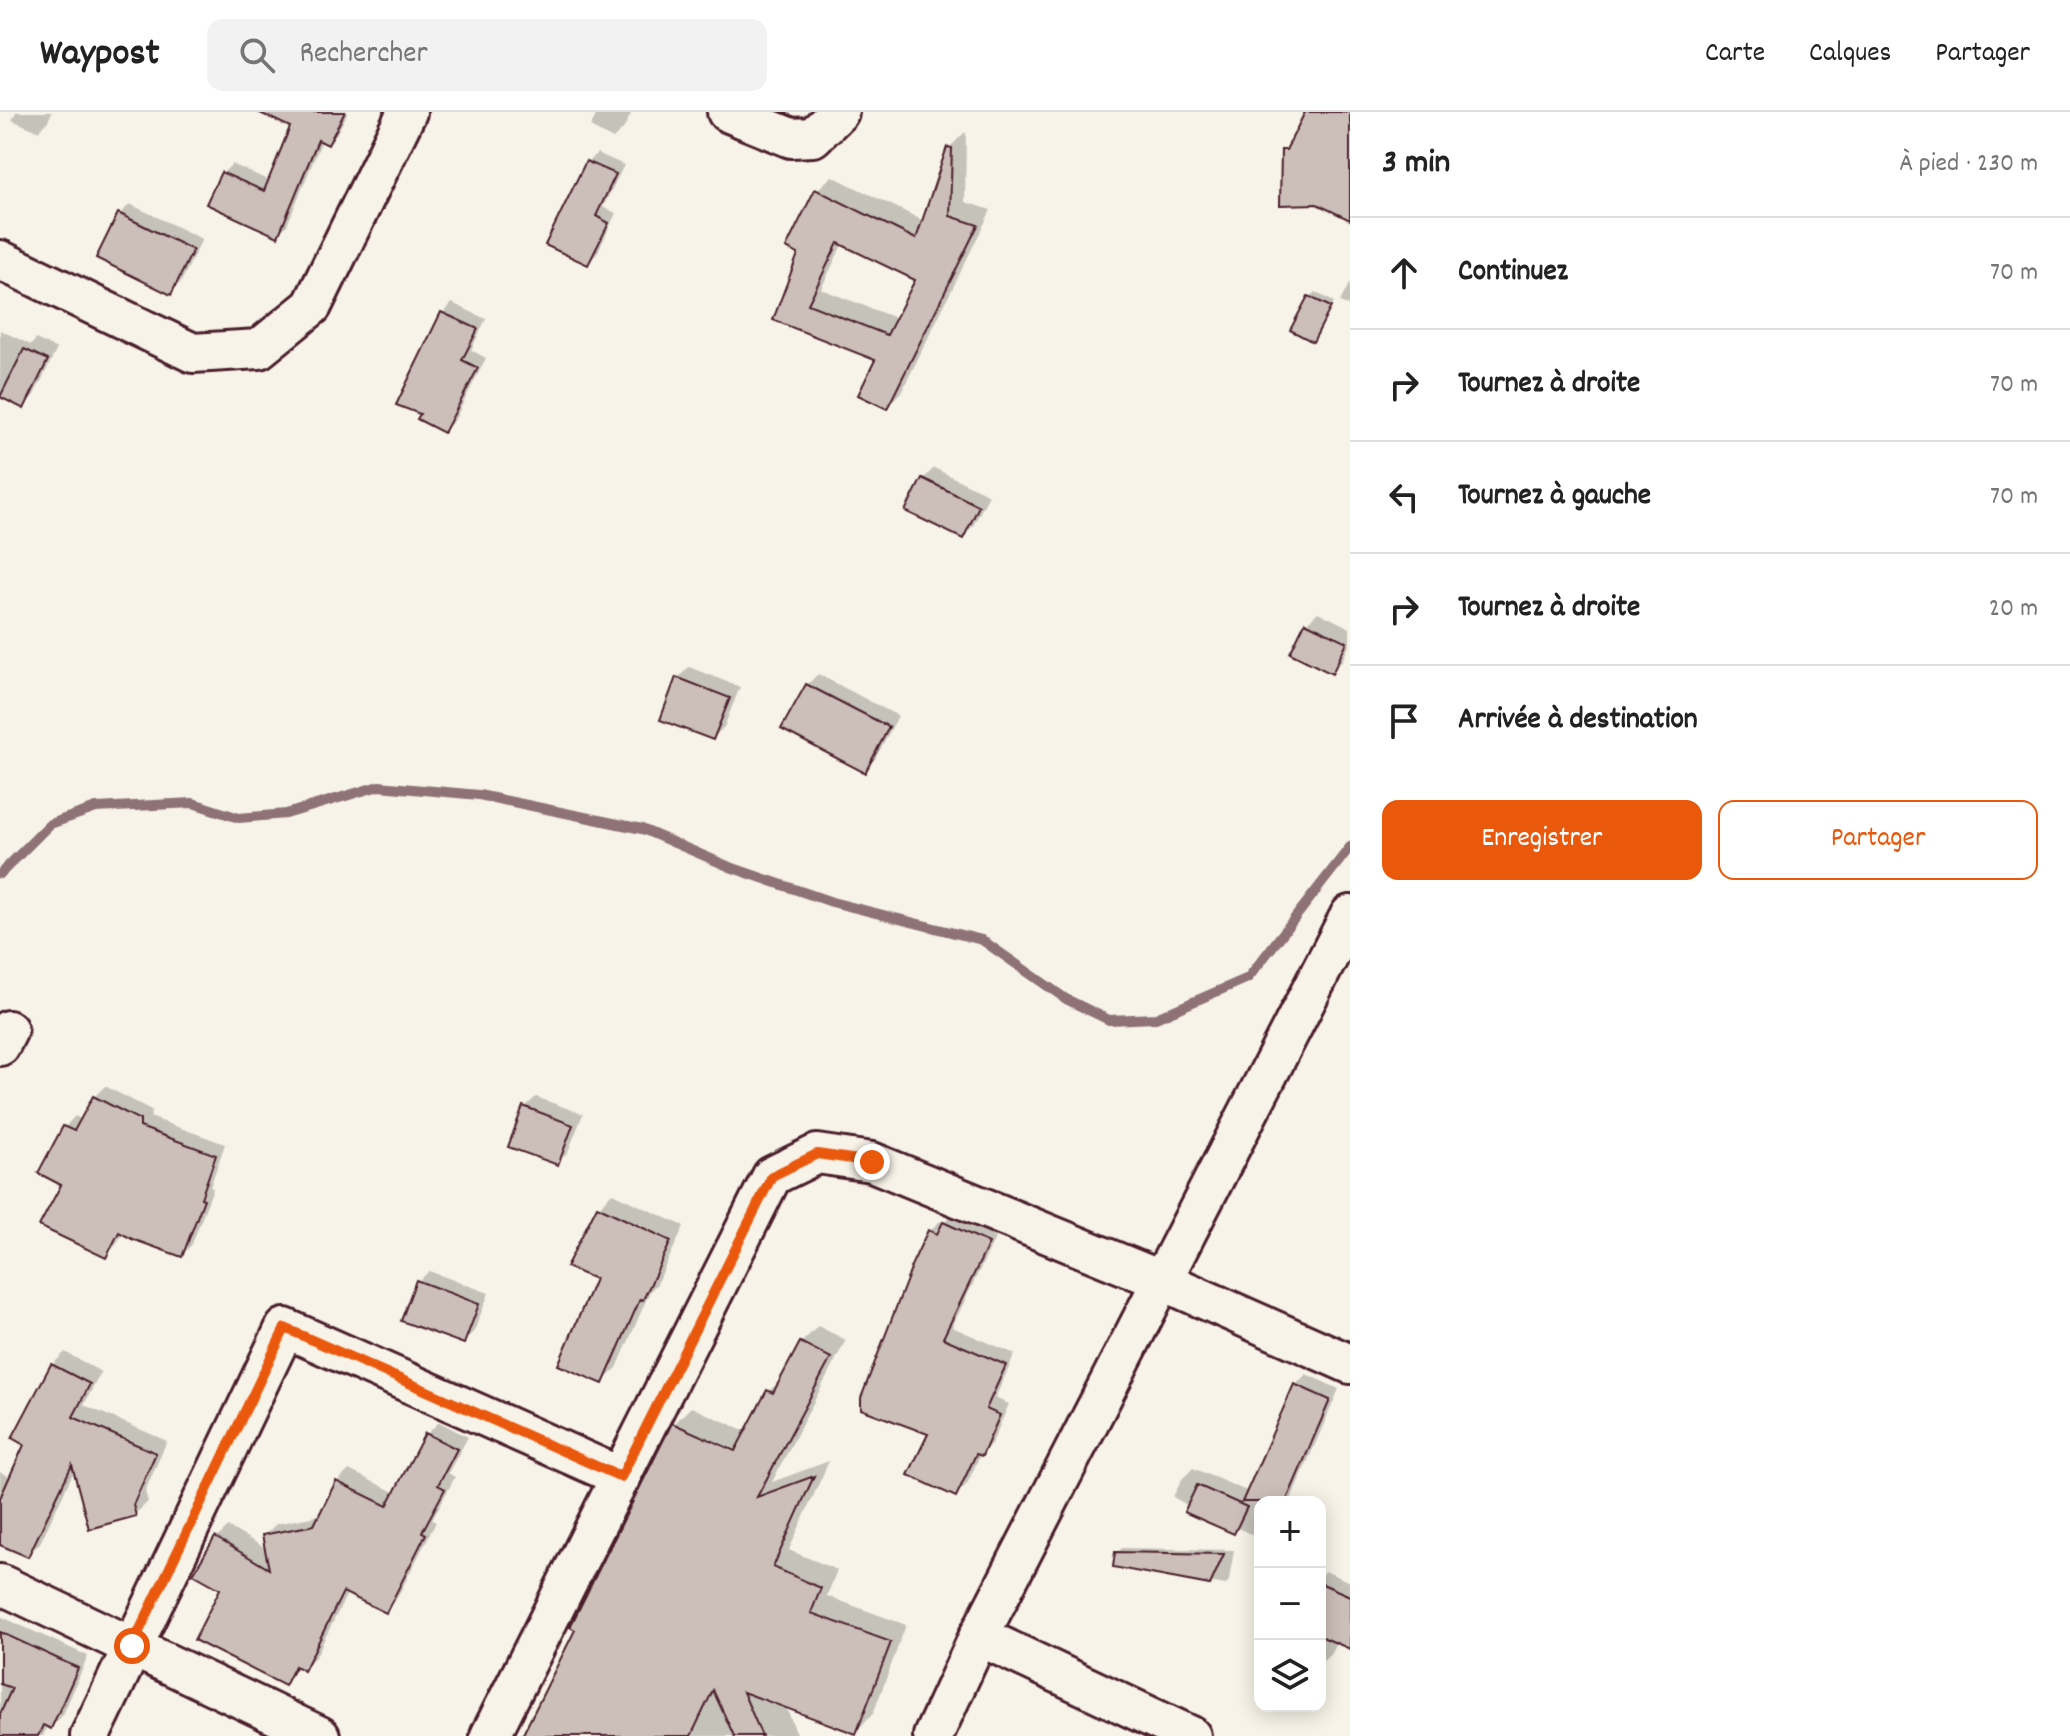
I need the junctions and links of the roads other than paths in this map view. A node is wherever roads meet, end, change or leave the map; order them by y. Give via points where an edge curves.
1 (407, 112) edge
2 (727, 112) edge
3 (839, 112) edge
4 (0, 260) edge
5 (1350, 915) edge
6 (1163, 1281) junction
7 (1350, 1364) edge
8 (621, 1477) junction
9 (0, 1584) edge
10 (979, 1636) junction
11 (132, 1646) junction
12 (90, 1736) edge
13 (320, 1736) edge
14 (490, 1736) edge
15 (933, 1736) edge
16 (1191, 1736) edge

1 - 4 street via 312,306 259,349 193,353
2 - 3 street via 791,138 813,137
5 - 6 street
6 - 7 street
6 - 8 street via 872,1162 817,1154 772,1176
6 - 10 street
8 - 11 street via 285,1328
8 - 14 street
9 - 11 street
10 - 15 street
10 - 16 street
11 - 12 street
11 - 13 street

